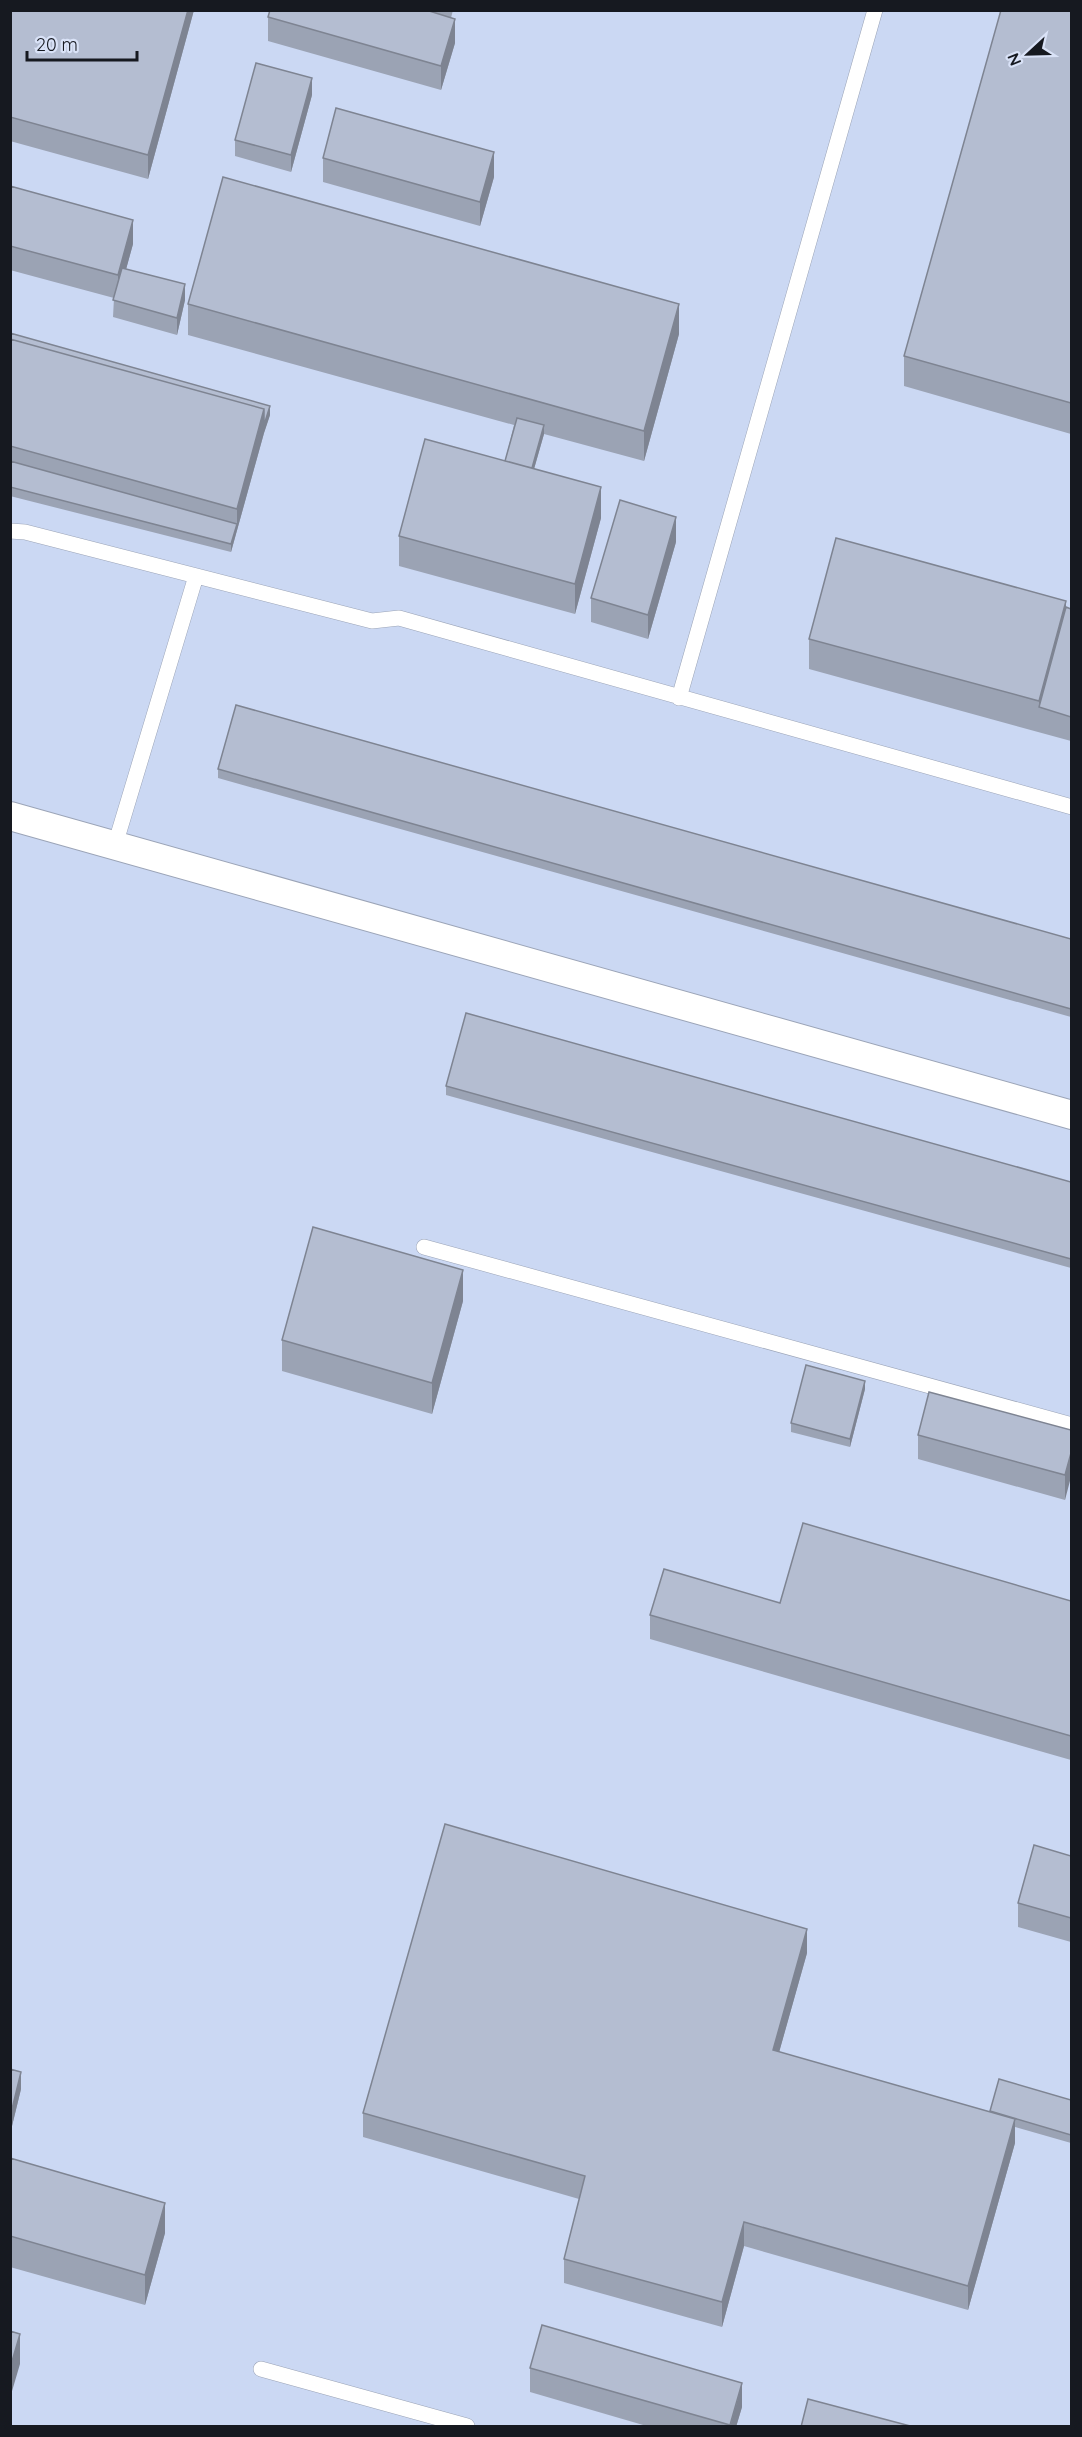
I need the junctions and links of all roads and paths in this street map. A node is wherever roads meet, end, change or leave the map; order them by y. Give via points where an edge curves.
1 (875, 10) edge
2 (10, 531) edge
3 (196, 576) junction
4 (679, 698) junction
5 (1071, 807) edge
6 (10, 816) edge
7 (115, 845) junction
8 (1071, 1115) edge
9 (424, 1247) dead end
10 (1071, 1425) edge
11 (261, 2369) dead end
12 (467, 2427) edge

1 - 4 lane
2 - 3 lane
3 - 4 lane via 372,621 399,618
3 - 7 lane
4 - 5 lane
6 - 7 street
7 - 8 street
9 - 10 lane
11 - 12 lane

